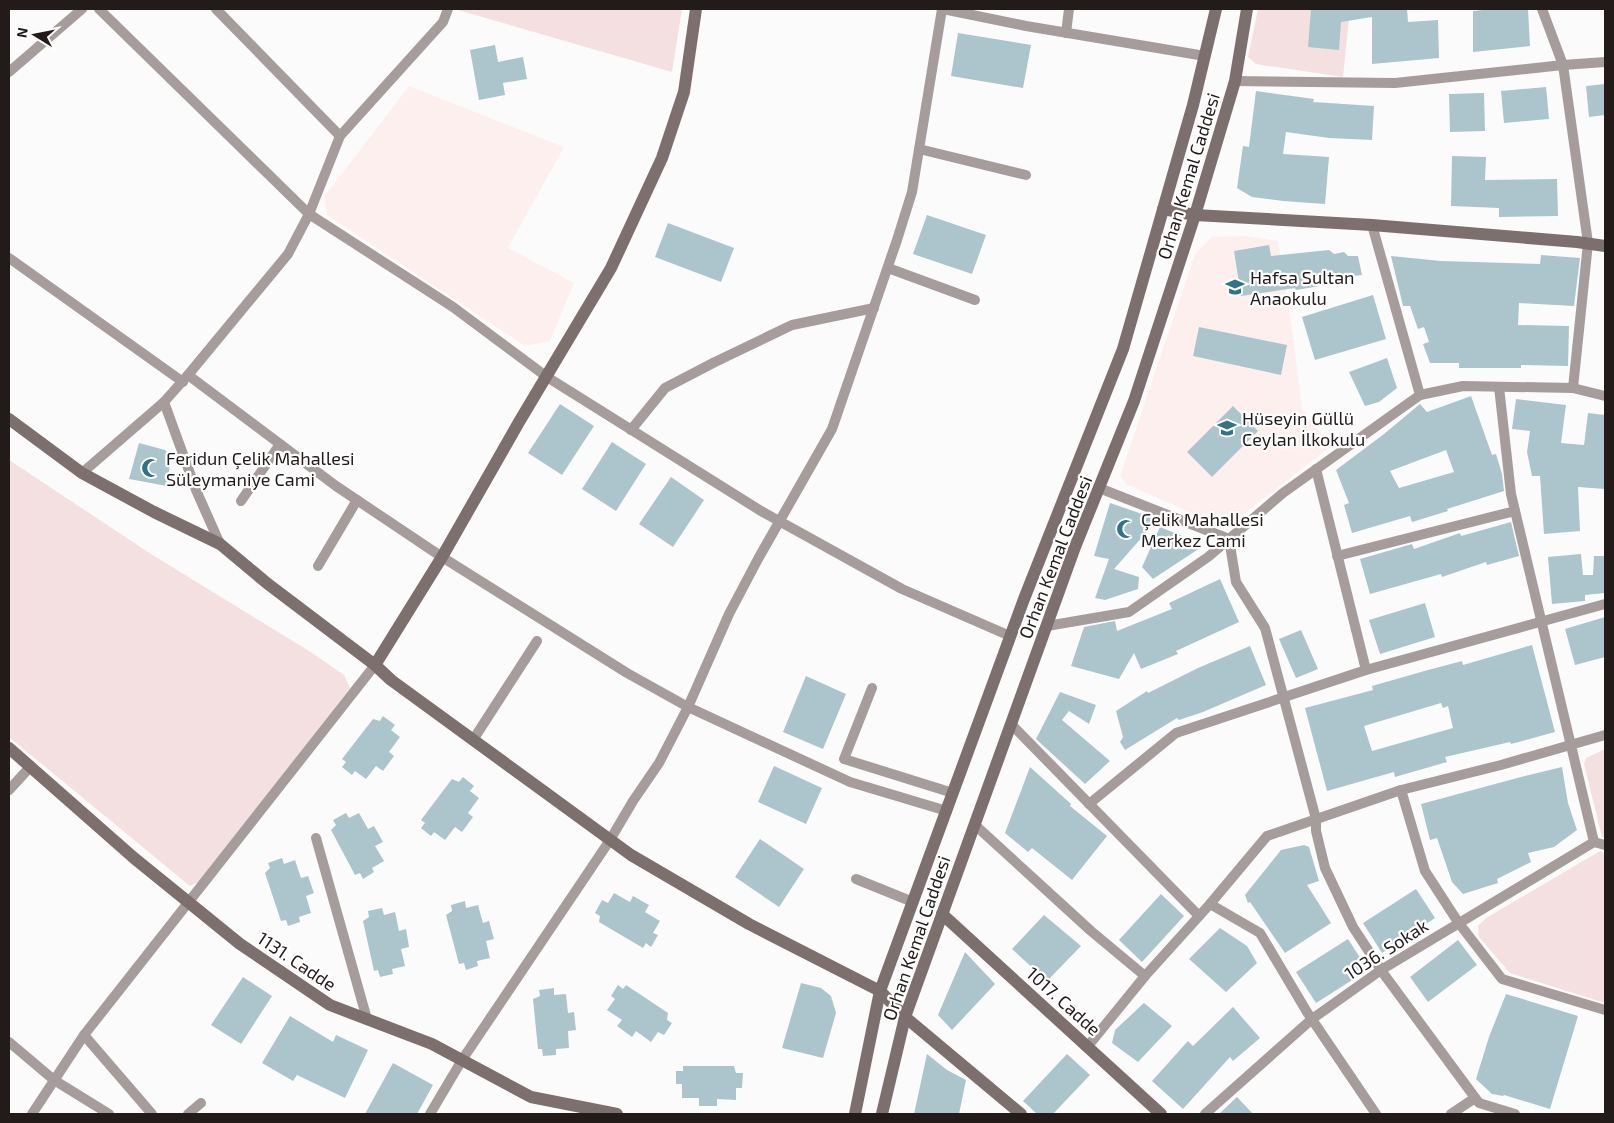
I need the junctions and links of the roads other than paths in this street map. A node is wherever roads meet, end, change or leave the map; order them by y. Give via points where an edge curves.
1 (82, 9) edge
2 (99, 9) edge
3 (216, 9) edge
4 (448, 9) edge
5 (696, 9) edge
6 (943, 9) edge
7 (1069, 9) edge
8 (1216, 9) edge
9 (1247, 9) edge
10 (1542, 9) edge
11 (1066, 33) junction
12 (1205, 56) junction
13 (1605, 62) edge
14 (1563, 65) junction
15 (9, 72) edge
16 (1235, 81) junction
17 (340, 136) junction
18 (919, 150) junction
19 (1026, 175) dead end
20 (1163, 209) junction
21 (309, 214) junction
22 (1195, 216) junction
23 (1372, 225) junction
24 (1588, 244) junction
25 (1605, 246) edge
26 (9, 258) edge
27 (888, 268) junction
28 (975, 300) dead end
29 (874, 308) junction
30 (546, 377) junction
31 (186, 378) junction
32 (1499, 387) junction
33 (1573, 388) junction
34 (1420, 395) junction
35 (1605, 396) edge
36 (164, 402) junction
37 (9, 419) edge
38 (631, 430) junction
39 (280, 444) junction
40 (1316, 469) junction
41 (82, 473) junction
42 (1099, 488) junction
43 (356, 500) junction
44 (241, 501) dead end
45 (1515, 511) junction
46 (780, 522) junction
47 (1229, 539) junction
48 (220, 544) junction
49 (1337, 556) junction
50 (442, 558) junction
51 (318, 566) dead end
52 (1605, 604) edge
53 (1542, 621) junction
54 (1047, 626) junction
55 (1010, 636) junction
56 (537, 641) dead end
57 (375, 665) junction
58 (1366, 670) junction
59 (872, 688) dead end
60 (1283, 696) junction
61 (688, 708) junction
62 (1012, 725) junction
63 (1605, 735) edge
64 (473, 740) junction
65 (1571, 745) junction
66 (9, 748) edge
67 (31, 766) junction
68 (9, 790) edge
69 (1401, 790) junction
70 (953, 793) junction
71 (1089, 804) junction
72 (947, 811) junction
73 (1316, 819) junction
74 (975, 825) junction
75 (316, 838) dead end
76 (610, 840) junction
77 (1594, 842) junction
78 (1605, 845) edge
79 (856, 879) dead end
80 (188, 902) junction
81 (913, 902) junction
82 (1210, 904) junction
83 (942, 914) junction
84 (1199, 916) junction
85 (1458, 922) junction
86 (1381, 970) junction
87 (1145, 976) junction
88 (880, 991) junction
89 (1605, 1010) edge
90 (905, 1017) junction
91 (367, 1019) junction
92 (1312, 1019) junction
93 (84, 1035) junction
94 (9, 1042) edge
95 (1088, 1046) junction
96 (462, 1060) junction
97 (54, 1080) junction
98 (1475, 1098) junction
99 (202, 1102) dead end
100 (32, 1114) edge
101 (109, 1114) edge
102 (152, 1114) edge
103 (188, 1114) edge
104 (430, 1114) edge
105 (617, 1114) edge
106 (855, 1114) edge
107 (882, 1114) edge
108 (1021, 1114) edge
109 (1161, 1114) edge
110 (1205, 1114) edge
111 (1376, 1114) edge
112 (1451, 1114) edge
113 (1515, 1114) edge

1 - 15 street
2 - 21 street
3 - 17 street
4 - 17 street via 443,22
5 - 30 street via 684,92 662,158 611,268
6 - 11 street
6 - 18 street
7 - 11 street
8 - 12 street, Orhan Kemal Caddesi
9 - 16 street, Orhan Kemal Caddesi
10 - 14 street
11 - 12 street
12 - 20 street, Orhan Kemal Caddesi
13 - 14 street
14 - 16 street via 1395,83
14 - 24 street
16 - 22 street, Orhan Kemal Caddesi
17 - 21 street
18 - 19 street
18 - 27 street via 912,192
20 - 22 street
20 - 55 street, Orhan Kemal Caddesi via 1123,349
21 - 30 street via 453,307
21 - 31 street via 288,254
22 - 23 street
22 - 42 street, Orhan Kemal Caddesi via 1134,401
23 - 24 street
23 - 34 street
24 - 25 street
24 - 33 street
26 - 31 street
27 - 28 street
27 - 29 street
29 - 38 street via 792,325 715,362 665,388
29 - 46 street via 832,429
30 - 38 street
30 - 50 street
31 - 36 street
31 - 39 street
32 - 33 street
32 - 34 street via 1463,386
32 - 45 street
33 - 35 street
34 - 40 street
36 - 41 street
36 - 48 street via 196,490
37 - 41 street
38 - 46 street
39 - 43 street
39 - 44 street
40 - 47 street via 1283,492
40 - 49 street
41 - 48 street
42 - 47 street
42 - 54 street, Orhan Kemal Caddesi
43 - 50 street
43 - 51 street
45 - 49 street
45 - 53 street
46 - 55 street via 902,589
46 - 61 street via 729,614
47 - 54 street via 1129,612
47 - 60 street via 1236,582 1265,628
48 - 57 street
49 - 58 street
50 - 57 street
50 - 61 street
52 - 53 street
53 - 58 street
53 - 65 street
54 - 62 street, Orhan Kemal Caddesi
55 - 70 street, Orhan Kemal Caddesi
56 - 64 street
57 - 64 street
57 - 80 street
58 - 60 street
59 - 70 street via 844,759
60 - 71 street via 1176,733
60 - 73 street
61 - 72 street via 850,782
61 - 76 street via 659,763
62 - 71 street
62 - 74 street, Orhan Kemal Caddesi
63 - 65 street
64 - 76 street
65 - 69 street
65 - 77 street
66 - 67 street, 1131. Cadde
67 - 68 street
67 - 80 street, 1131. Cadde
69 - 73 street
69 - 85 street via 1425,871
70 - 72 street, Orhan Kemal Caddesi
71 - 84 street
72 - 81 street, Orhan Kemal Caddesi
73 - 82 street via 1267,836
73 - 86 street via 1325,868 1353,927
74 - 83 street, Orhan Kemal Caddesi
74 - 87 street
75 - 91 street
76 - 88 street via 749,924
76 - 96 street
77 - 78 street
77 - 85 street, 1036. Sokak
79 - 81 street
80 - 91 street, 1131. Cadde via 240,944 330,1005
80 - 93 street
81 - 88 street, Orhan Kemal Caddesi
82 - 84 street
82 - 92 street via 1260,933
83 - 90 street, Orhan Kemal Caddesi
83 - 95 street, 1017. Cadde
84 - 87 street
85 - 86 street, 1036. Sokak
85 - 89 street via 1502,979
86 - 92 street, 1036. Sokak
86 - 98 street
87 - 95 street
88 - 90 street
88 - 106 street, Orhan Kemal Caddesi
90 - 107 street, Orhan Kemal Caddesi
90 - 108 street
91 - 96 street, 1131. Cadde via 432,1044
92 - 110 street, 1036. Sokak
92 - 111 street
93 - 97 street
93 - 102 street
94 - 97 street
95 - 109 street, 1017. Cadde
96 - 104 street
96 - 105 street, 1131. Cadde via 531,1097
97 - 100 street
97 - 101 street
98 - 112 street
98 - 113 street via 1479,1103
99 - 103 street

